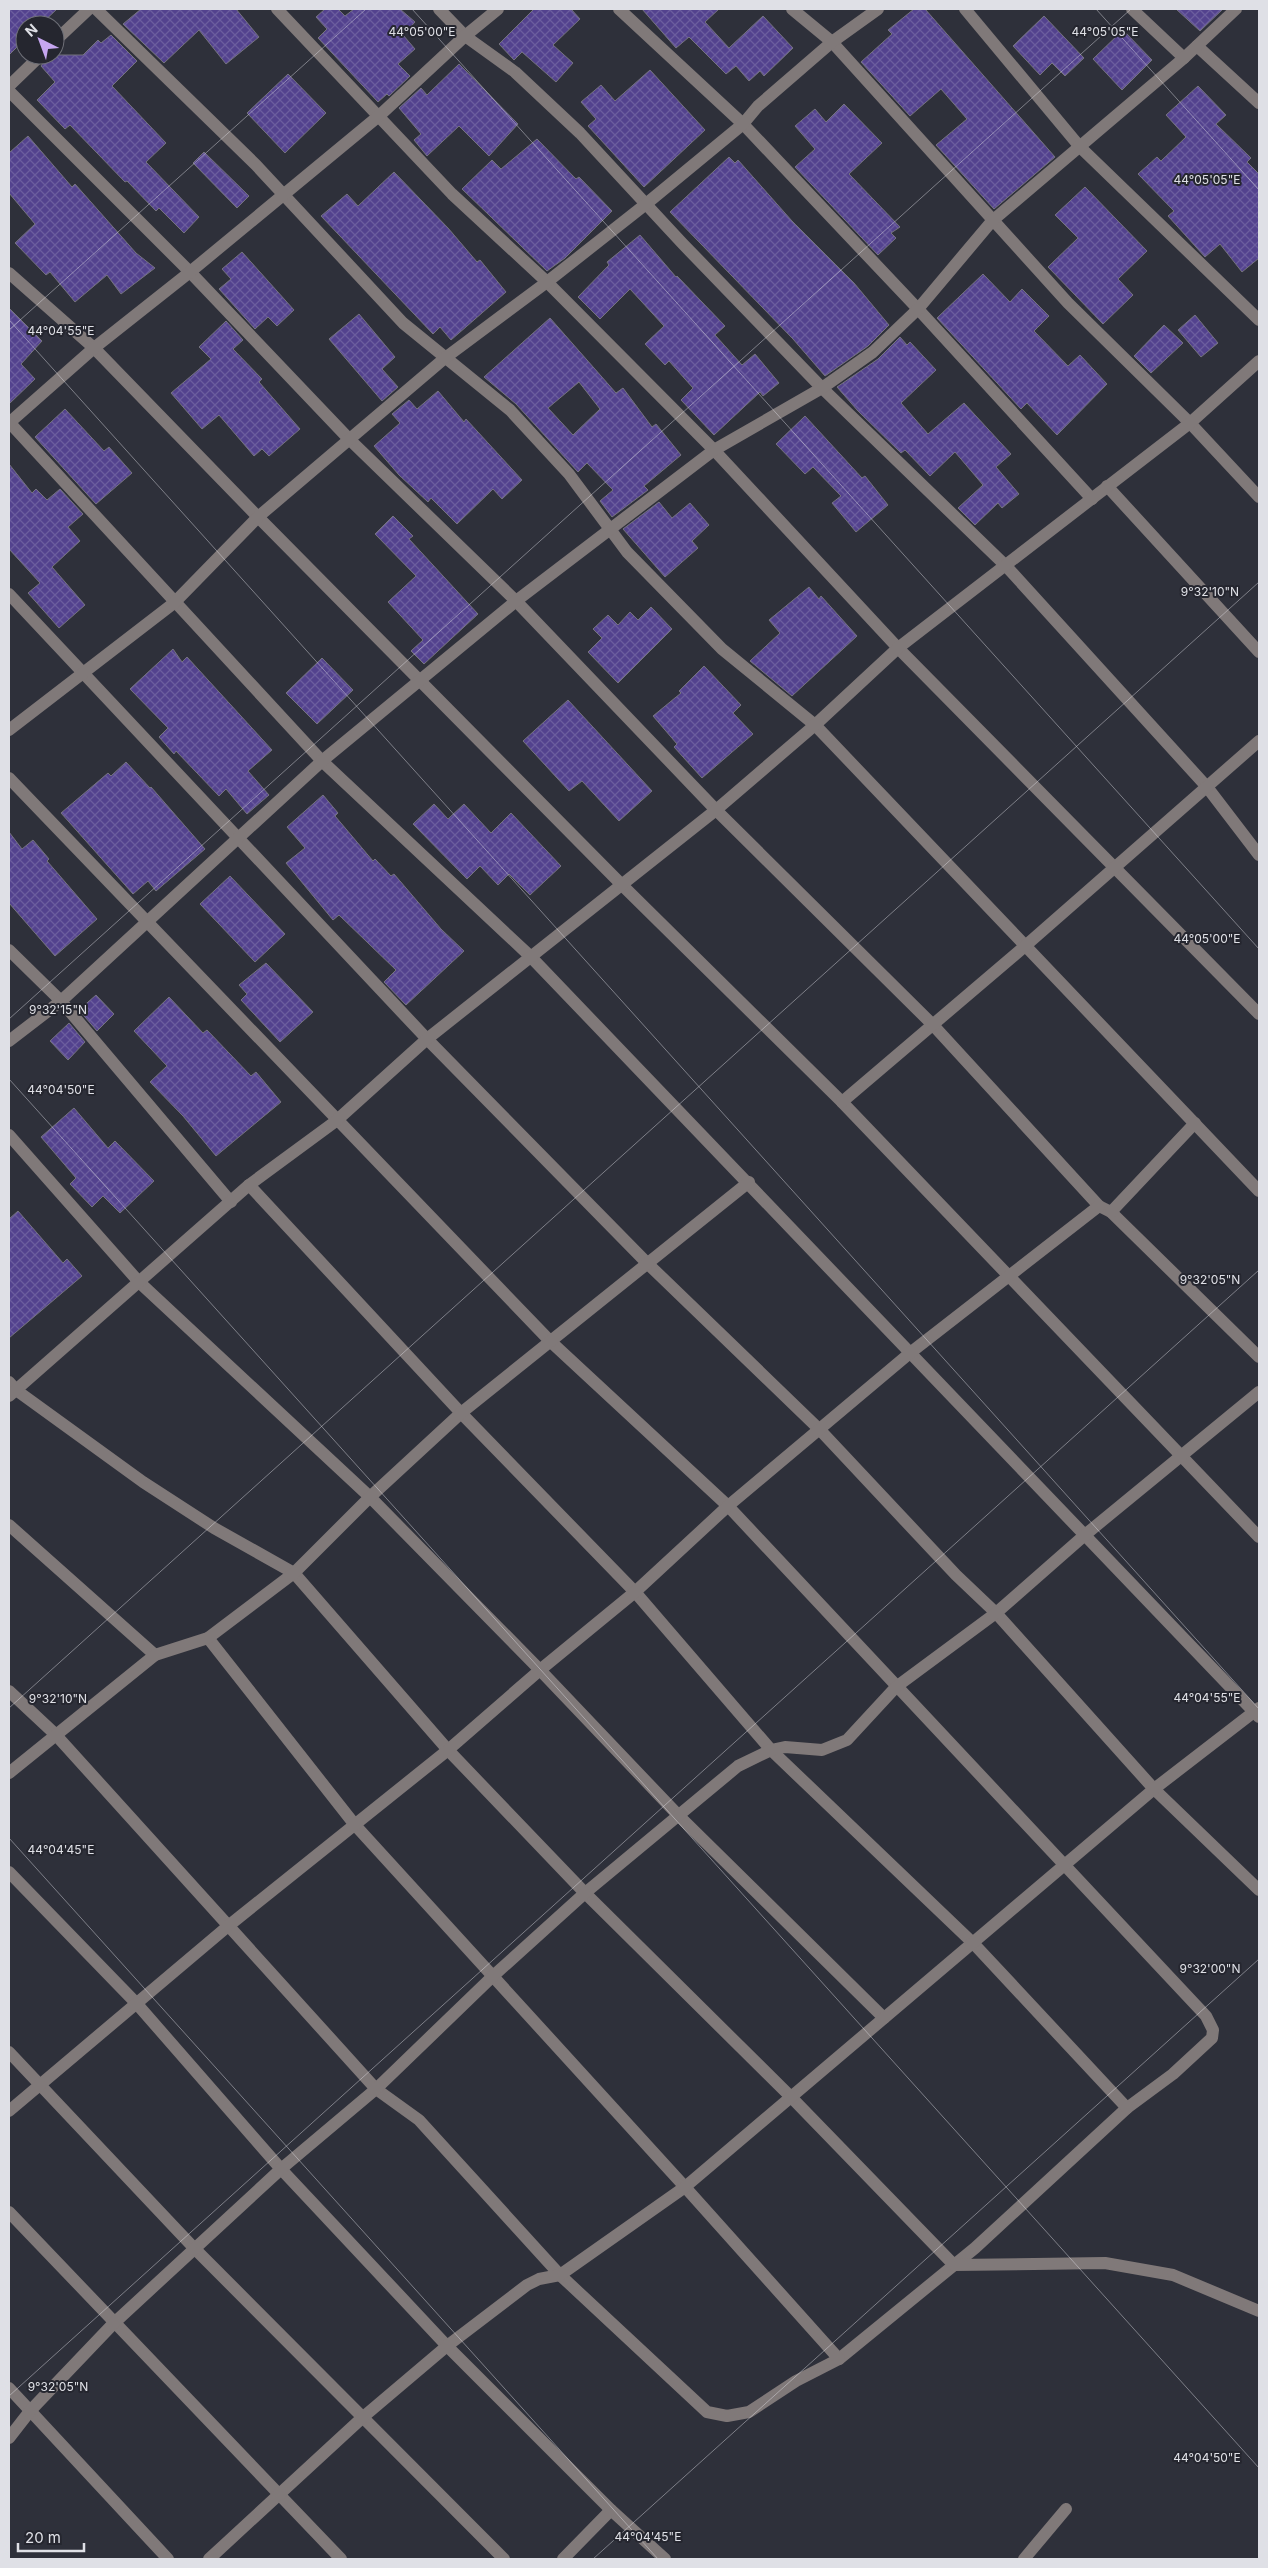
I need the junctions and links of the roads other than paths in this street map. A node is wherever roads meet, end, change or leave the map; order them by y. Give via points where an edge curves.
1 (89, 9) edge
2 (96, 9) edge
3 (277, 9) edge
4 (439, 9) edge
5 (498, 9) edge
6 (618, 9) edge
7 (792, 9) edge
8 (878, 9) edge
9 (965, 9) edge
10 (1132, 9) edge
11 (1236, 9) edge
12 (65, 32) edge
13 (465, 36) junction
14 (832, 42) junction
15 (1197, 46) junction
16 (1184, 58) junction
17 (31, 65) edge
18 (9, 86) edge
19 (9, 91) edge
20 (1259, 103) edge
21 (380, 115) junction
22 (743, 124) junction
23 (1080, 146) junction
24 (283, 194) junction
25 (646, 204) junction
26 (992, 221) junction
27 (190, 272) junction
28 (9, 273) edge
29 (547, 282) junction
30 (918, 309) junction
31 (1259, 320) edge
32 (94, 348) junction
33 (445, 358) junction
34 (1259, 361) edge
35 (822, 388) junction
36 (9, 422) edge
37 (1190, 423) junction
38 (349, 439) junction
39 (714, 450) junction
40 (1107, 486) junction
41 (1259, 497) edge
42 (1092, 499) junction
43 (258, 517) junction
44 (610, 528) junction
45 (1006, 566) junction
46 (9, 594) edge
47 (516, 601) junction
48 (174, 603) junction
49 (898, 648) junction
50 (1259, 652) edge
51 (81, 673) junction
52 (420, 679) junction
53 (815, 725) junction
54 (9, 730) edge
55 (1259, 741) edge
56 (322, 761) junction
57 (9, 778) edge
58 (1207, 787) junction
59 (716, 810) junction
60 (236, 838) junction
61 (1259, 855) edge
62 (1113, 866) junction
63 (622, 884) junction
64 (147, 921) junction
65 (1024, 947) junction
66 (9, 950) edge
67 (530, 956) junction
68 (61, 1001) junction
69 (1259, 1014) edge
70 (933, 1025) junction
71 (427, 1039) junction
72 (9, 1041) edge
73 (842, 1102) junction
74 (336, 1121) junction
75 (1195, 1123) junction
76 (9, 1135) edge
77 (749, 1182) junction
78 (249, 1185) junction
79 (1259, 1191) edge
80 (231, 1202) junction
81 (1099, 1206) junction
82 (1111, 1212) junction
83 (647, 1263) junction
84 (1007, 1276) junction
85 (139, 1282) junction
86 (550, 1341) junction
87 (910, 1353) junction
88 (1259, 1357) edge
89 (11, 1389) edge
90 (1259, 1392) edge
91 (461, 1413) junction
92 (820, 1430) junction
93 (1182, 1456) junction
94 (370, 1497) junction
95 (728, 1506) junction
96 (9, 1525) edge
97 (1086, 1534) junction
98 (1259, 1537) edge
99 (294, 1573) junction
100 (635, 1592) junction
101 (996, 1612) junction
102 (208, 1638) junction
103 (155, 1655) junction
104 (540, 1670) junction
105 (896, 1687) junction
106 (9, 1690) edge
107 (1258, 1713) edge
108 (54, 1734) junction
109 (448, 1750) junction
110 (771, 1750) junction
111 (9, 1773) edge
112 (1154, 1789) junction
113 (678, 1816) junction
114 (355, 1825) junction
115 (1064, 1866) junction
116 (9, 1872) edge
117 (1259, 1890) edge
118 (585, 1894) junction
119 (227, 1927) junction
120 (974, 1944) junction
121 (492, 1977) junction
122 (137, 2004) junction
123 (884, 2018) junction
124 (9, 2052) edge
125 (40, 2085) junction
126 (376, 2089) junction
127 (792, 2098) junction
128 (1127, 2108) junction
129 (9, 2111) edge
130 (281, 2169) junction
131 (686, 2187) junction
132 (9, 2212) edge
133 (194, 2248) junction
134 (954, 2265) junction
135 (560, 2275) junction
136 (1259, 2310) edge
137 (113, 2324) junction
138 (447, 2346) junction
139 (839, 2359) junction
140 (9, 2388) edge
141 (30, 2411) junction
142 (362, 2418) junction
143 (9, 2438) edge
144 (280, 2496) junction
145 (1066, 2509) dead end
146 (612, 2510) junction
147 (168, 2559) edge
148 (210, 2559) edge
149 (341, 2559) edge
150 (504, 2559) edge
151 (563, 2559) edge
152 (665, 2559) edge
153 (1024, 2559) edge

1 - 12 street
2 - 24 street
3 - 21 street
4 - 13 street
5 - 13 street
6 - 22 street
7 - 14 street
8 - 14 street
9 - 23 street
10 - 16 street
11 - 15 street
13 - 21 street
13 - 25 street via 529,85 604,156
14 - 22 street via 758,106
14 - 26 street
15 - 16 street
15 - 20 street
16 - 23 street
17 - 18 street
19 - 27 street
21 - 24 street
21 - 29 street via 452,194
22 - 25 street
22 - 30 street
23 - 26 street
23 - 31 street
24 - 27 street
24 - 33 street via 403,322
25 - 29 street
25 - 35 street
26 - 30 street
26 - 37 street via 1068,303
27 - 32 street
27 - 38 street
28 - 32 street
29 - 33 street
29 - 39 street
30 - 35 street via 873,352
30 - 42 street
32 - 36 street
32 - 43 street
33 - 38 street
33 - 44 street via 510,410 569,474
34 - 37 street
35 - 39 street
35 - 45 street
36 - 48 street
37 - 40 street
37 - 41 street
38 - 43 street
38 - 47 street
39 - 44 street
39 - 49 street
40 - 42 street
40 - 50 street
42 - 45 street
43 - 48 street
43 - 52 street
44 - 47 street
44 - 53 street via 626,552 722,649
45 - 49 street
45 - 58 street
46 - 51 street
47 - 52 street
47 - 59 street
48 - 51 street
48 - 56 street
49 - 53 street
49 - 62 street
51 - 54 street
51 - 60 street
52 - 56 street
52 - 63 street
53 - 59 street
53 - 65 street
55 - 58 street
56 - 60 street
56 - 67 street
57 - 64 street
58 - 61 street
58 - 62 street
59 - 63 street
59 - 70 street
60 - 64 street
60 - 71 street
62 - 65 street
62 - 69 street
63 - 67 street
63 - 73 street
64 - 68 street
64 - 74 street
65 - 70 street
65 - 75 street
66 - 68 street
67 - 71 street
67 - 77 street
68 - 72 street
68 - 80 street
70 - 73 street
70 - 81 street
71 - 74 street
71 - 83 street
73 - 84 street
74 - 78 street
74 - 86 street
75 - 79 street
75 - 82 street
76 - 85 street
77 - 83 street
77 - 87 street
78 - 80 street
78 - 91 street
80 - 85 street
81 - 82 street
81 - 84 street
82 - 88 street
83 - 86 street
83 - 92 street
84 - 87 street
84 - 93 street
85 - 89 street
85 - 94 street
86 - 91 street
86 - 95 street
87 - 92 street
87 - 97 street
89 - 99 street via 143,1482 214,1528
90 - 93 street
91 - 94 street
91 - 100 street
92 - 95 street
92 - 101 street via 956,1575
93 - 97 street
93 - 98 street
94 - 99 street
94 - 104 street
95 - 100 street
95 - 105 street
96 - 103 street
97 - 101 street
97 - 107 street
99 - 102 street
99 - 109 street
100 - 104 street
100 - 110 street
101 - 105 street
101 - 112 street
102 - 103 street
102 - 114 street
103 - 108 street
104 - 109 street
104 - 113 street
105 - 110 street via 846,1740 822,1750 785,1747
105 - 115 street
106 - 108 street
107 - 112 street
108 - 111 street
108 - 119 street
109 - 114 street
109 - 118 street
110 - 113 street via 738,1766
110 - 120 street
112 - 115 street
112 - 117 street
113 - 118 street
113 - 123 street
114 - 119 street
114 - 121 street
115 - 120 street
115 - 128 street via 1206,2016 1214,2030 1212,2038 1173,2074
116 - 122 street
118 - 121 street
118 - 127 street
119 - 122 street
119 - 126 street
120 - 123 street
120 - 128 street
121 - 126 street
121 - 131 street
122 - 125 street
122 - 130 street
123 - 127 street
124 - 125 street
125 - 129 street
125 - 133 street
126 - 130 street
126 - 135 street via 419,2120 444,2144
127 - 131 street
127 - 134 street
128 - 134 street
130 - 133 street
130 - 138 street
131 - 135 street
131 - 139 street
132 - 137 street
133 - 137 street
133 - 142 street
134 - 136 street via 1105,2263 1173,2275
134 - 139 street
135 - 138 street via 527,2285
135 - 139 street via 707,2412 727,2416 749,2412 796,2381
137 - 141 street
137 - 144 street
138 - 142 street
138 - 146 street
140 - 141 street
141 - 143 street
141 - 147 street
142 - 144 street
142 - 150 street
144 - 148 street
144 - 149 street
145 - 153 street
146 - 151 street
146 - 152 street

